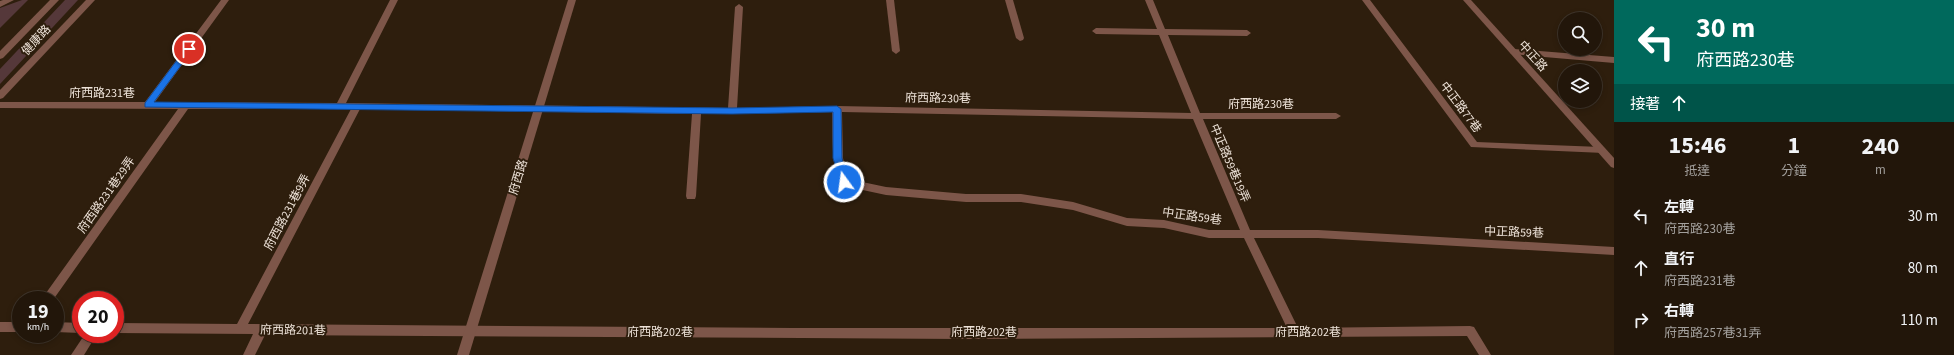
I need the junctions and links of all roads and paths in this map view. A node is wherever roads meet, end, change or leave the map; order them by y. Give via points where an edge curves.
1 (10, 0) edge
2 (55, 0) edge
3 (90, 0) edge
4 (225, 0) edge
5 (394, 0) edge
6 (572, 0) edge
7 (890, 0) edge
8 (1009, 0) edge
9 (1149, 0) edge
10 (1366, 0) edge
11 (1467, 0) edge
12 (0, 4) edge
13 (739, 7) dead end
14 (1161, 31) junction
15 (1096, 32) dead end
16 (1247, 33) dead end
17 (1020, 38) dead end
18 (896, 51) dead end
19 (1514, 52) junction
20 (0, 56) edge
21 (1614, 60) edge
22 (0, 96) edge
23 (0, 105) edge
24 (148, 105) junction
25 (186, 105) junction
26 (340, 106) junction
27 (357, 106) junction
28 (539, 108) junction
29 (837, 109) junction
30 (697, 110) junction
31 (732, 111) junction
32 (1196, 116) junction
33 (1336, 116) dead end
34 (1601, 151) junction
35 (1614, 164) edge
36 (691, 196) dead end
37 (1248, 234) junction
38 (1614, 251) edge
39 (53, 291) edge
40 (0, 327) edge
41 (12, 327) edge
42 (124, 328) edge
43 (240, 329) junction
44 (262, 329) junction
45 (470, 332) junction
46 (1295, 333) junction
47 (85, 343) edge
48 (77, 355) edge
49 (248, 355) edge
50 (463, 355) edge
51 (1485, 355) edge

1 - 12 street
2 - 20 street, 健康路
3 - 22 street, 健康路
4 - 24 street
5 - 26 street
6 - 28 street, 府西路
7 - 18 street
8 - 17 street
9 - 14 street, 中正路59巷19弄
10 - 34 street, 中正路77巷 via 1474,145
11 - 19 street, 中正路
13 - 31 street
14 - 15 street
14 - 16 street
14 - 32 street, 中正路59巷19弄
19 - 21 street
19 - 34 street, 中正路
23 - 24 street, 府西路231巷
24 - 25 street, 府西路231巷
25 - 26 street, 府西路231巷
25 - 39 street, 府西路231巷29弄
26 - 27 street, 府西路231巷
27 - 28 street, 府西路231巷
27 - 43 street, 府西路231巷9弄
28 - 30 street, 府西路230巷
28 - 45 street, 府西路
29 - 31 street, 府西路230巷
29 - 32 street, 府西路230巷
29 - 37 street, 中正路59巷 via 838,158 844,182 893,192 966,198 1021,198 1073,206 1127,222 1164,224 1209,234
30 - 31 street, 府西路230巷
30 - 36 street
32 - 33 street, 府西路230巷
32 - 37 street, 中正路59巷19弄
34 - 35 street, 中正路
37 - 38 street, 中正路59巷 via 1318,234
37 - 46 street, 中正路59巷19弄
40 - 41 street
42 - 43 street, 府西路201巷
43 - 44 street, 府西路201巷
44 - 45 street, 府西路201巷
44 - 49 street
45 - 46 street, 府西路202巷
45 - 50 street, 府西路
46 - 51 street, 府西路202巷 via 1470,331
47 - 48 street

